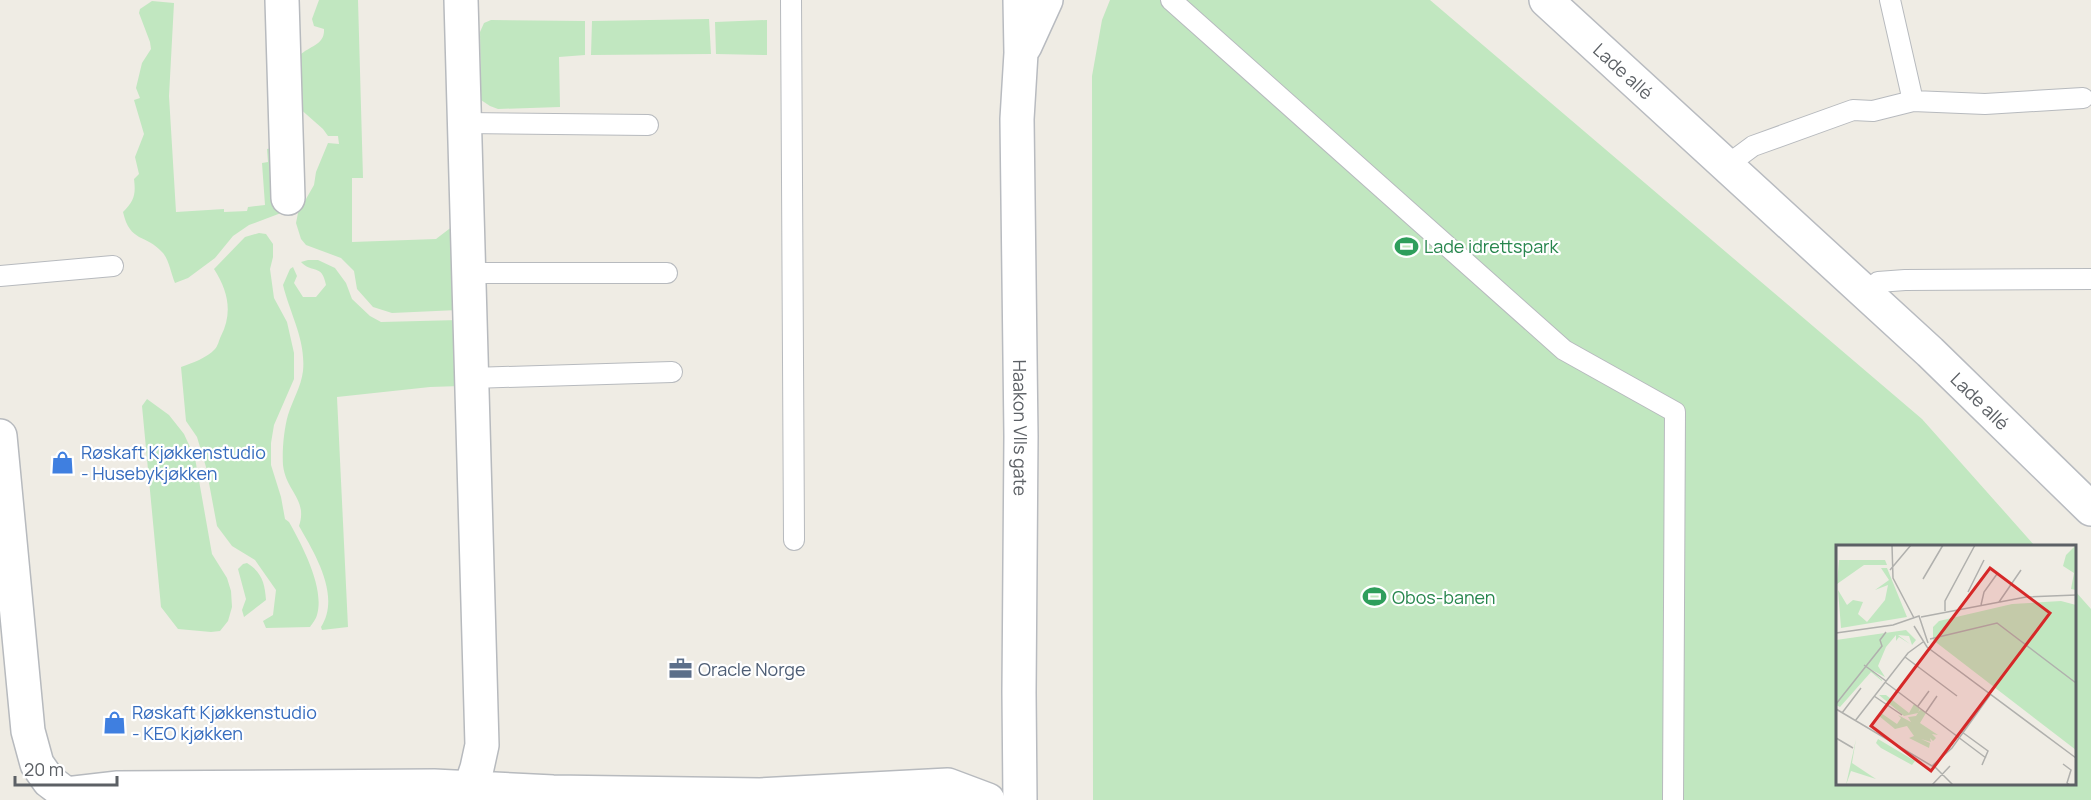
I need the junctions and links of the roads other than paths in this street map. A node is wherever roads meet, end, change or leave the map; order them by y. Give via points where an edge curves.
1 (282, 0) edge
2 (461, 0) edge
3 (791, 0) edge
4 (1020, 0) edge
5 (1046, 0) edge
6 (1172, 0) edge
7 (1546, 0) edge
8 (1890, 0) edge
9 (1021, 53) junction
10 (2083, 99) dead end
11 (1913, 101) junction
12 (465, 123) junction
13 (648, 125) dead end
14 (1726, 166) junction
15 (288, 198) dead end
16 (112, 266) dead end
17 (469, 273) junction
18 (667, 273) dead end
19 (0, 276) edge
20 (2091, 279) edge
21 (1867, 294) junction
22 (672, 372) dead end
23 (472, 378) junction
24 (0, 436) edge
25 (2091, 509) edge
26 (794, 540) dead end
27 (470, 794) edge
28 (529, 796) edge
29 (67, 798) edge
30 (988, 800) edge
31 (1020, 800) edge
32 (1673, 800) edge

1 - 15 street
2 - 12 street
3 - 26 lane
4 - 9 street, Haakon VIIs gate
5 - 9 street, Haakon VIIs gate
6 - 32 lane via 1564,350 1675,412
7 - 14 street, Lade allé
8 - 11 lane
9 - 31 street, Haakon VIIs gate via 1017,119
10 - 11 lane via 1985,104
11 - 14 lane via 1873,111 1853,110 1753,146
12 - 13 lane
12 - 17 street
14 - 21 street, Lade allé
16 - 19 lane
17 - 18 lane
17 - 23 street
20 - 21 lane via 1878,282
21 - 25 street, Lade allé
22 - 23 lane
23 - 27 street via 482,745
24 - 29 street via 28,731 37,764
27 - 28 street
27 - 29 street via 434,786 118,788
28 - 30 street via 760,795 948,785

